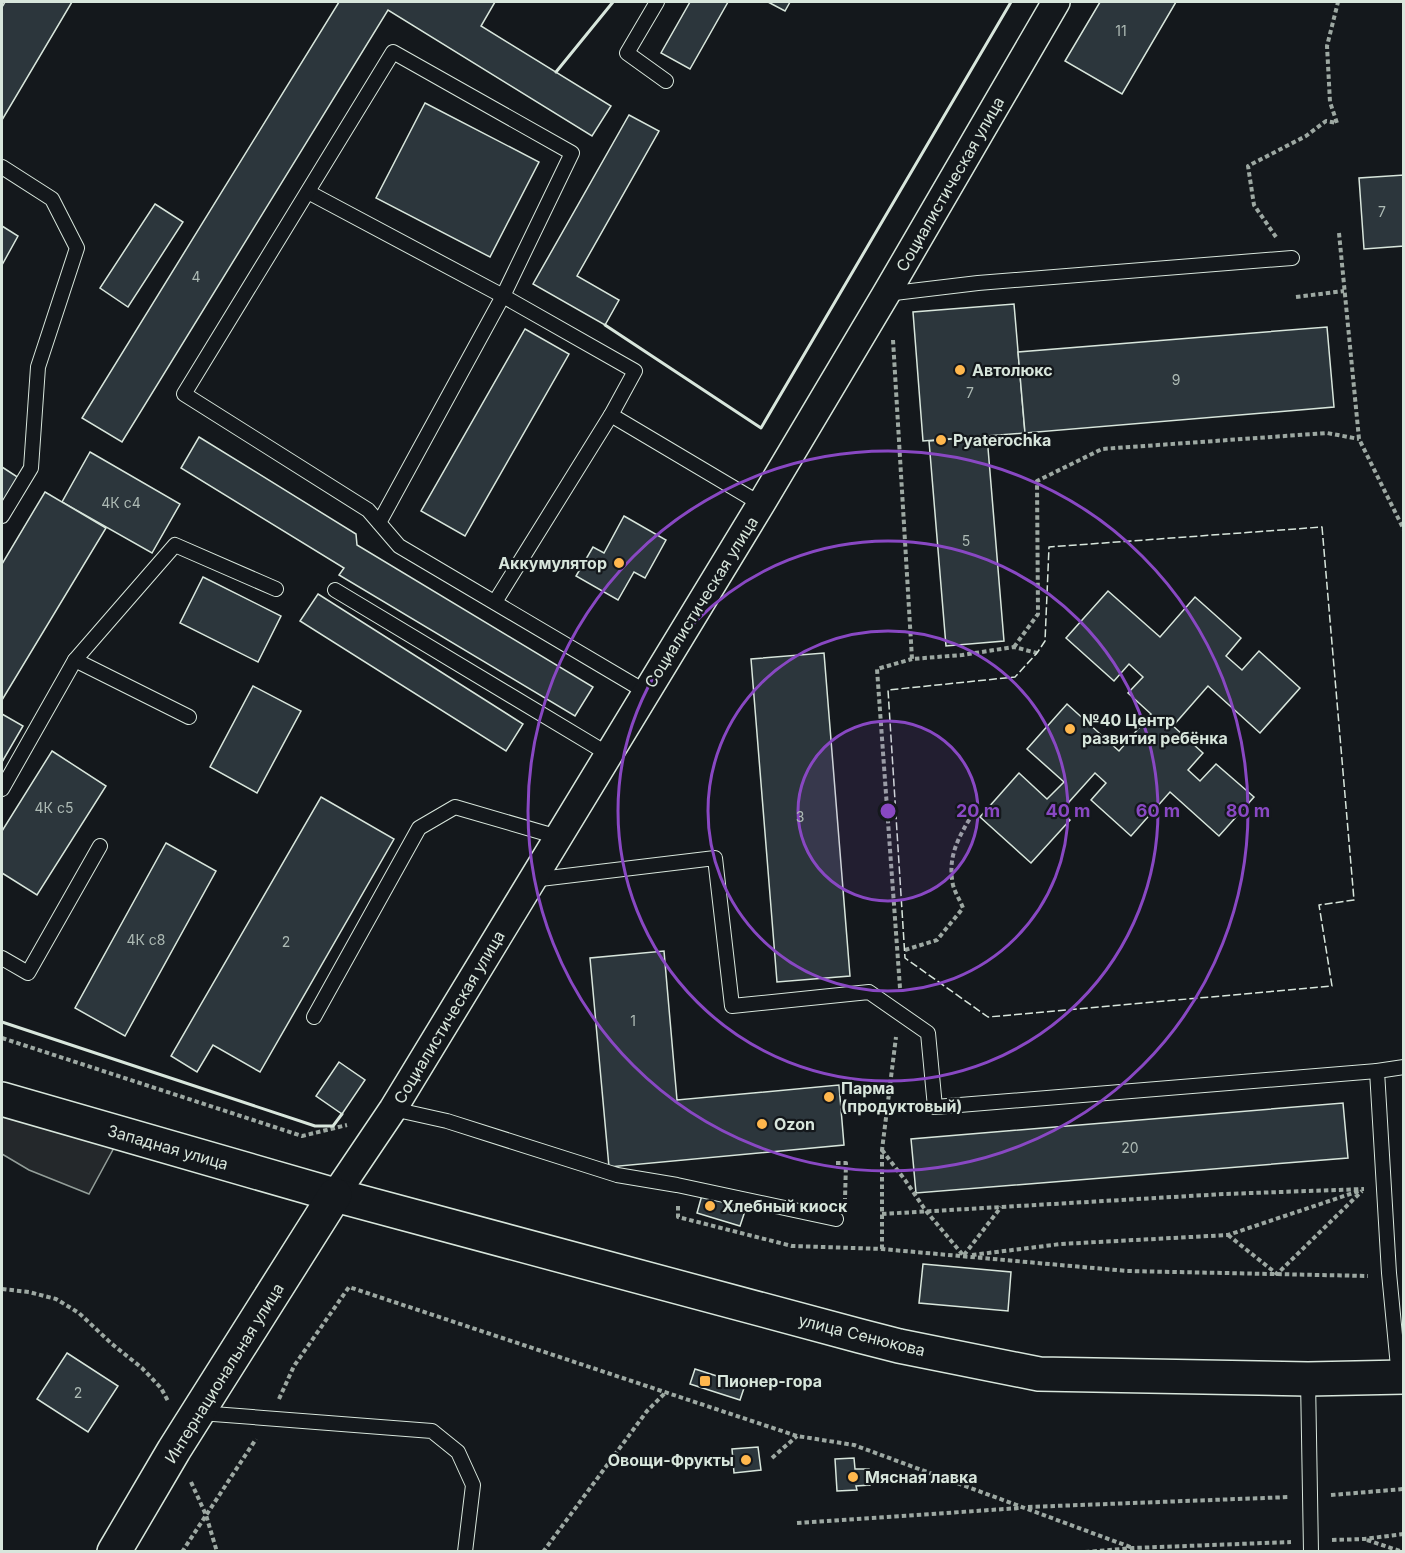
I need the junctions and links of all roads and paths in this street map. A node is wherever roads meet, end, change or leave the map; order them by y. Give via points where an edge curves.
1 (657, 2) edge
2 (1056, 2) edge
3 (1338, 2) edge
4 (666, 81) dead end
5 (2, 167) edge
6 (308, 192) junction
7 (1339, 233) dead end
8 (1292, 258) dead end
9 (1275, 260) junction
10 (1344, 291) junction
11 (886, 294) junction
12 (503, 296) junction
13 (1296, 297) dead end
14 (892, 333) dead end
15 (611, 415) junction
16 (1359, 439) junction
17 (761, 504) junction
18 (2, 516) edge
19 (379, 523) junction
20 (1404, 530) edge
21 (276, 589) dead end
22 (335, 590) dead end
23 (495, 603) junction
24 (1014, 647) junction
25 (1038, 653) dead end
26 (912, 659) junction
27 (75, 660) junction
28 (646, 692) junction
29 (189, 717) dead end
30 (608, 754) junction
31 (2, 789) edge
32 (974, 812) dead end
33 (558, 837) junction
34 (100, 846) dead end
35 (532, 880) junction
36 (905, 950) dead end
37 (2, 958) edge
38 (898, 1013) junction
39 (314, 1017) dead end
40 (2, 1038) edge
41 (1404, 1067) edge
42 (1377, 1071) junction
43 (2, 1099) edge
44 (393, 1109) junction
45 (882, 1150) junction
46 (677, 1185) junction
47 (1365, 1189) junction
48 (335, 1195) junction
49 (1001, 1207) junction
50 (926, 1211) junction
51 (882, 1214) junction
52 (836, 1219) dead end
53 (1228, 1235) junction
54 (882, 1249) junction
55 (963, 1256) junction
56 (1389, 1273) junction
57 (1277, 1274) junction
58 (2, 1289) edge
59 (1401, 1377) edge
60 (1308, 1379) junction
61 (666, 1392) junction
62 (184, 1410) junction
63 (270, 1418) junction
64 (796, 1436) junction
65 (174, 1450) junction
66 (772, 1458) dead end
67 (1404, 1489) edge
68 (1310, 1497) junction
69 (1024, 1508) junction
70 (206, 1515) junction
71 (797, 1523) dead end
72 (1404, 1534) edge
73 (1364, 1539) junction
74 (1310, 1546) edge
75 (1133, 1548) junction
76 (114, 1551) edge
77 (182, 1551) edge
78 (217, 1551) edge
79 (399, 1551) edge
80 (441, 1551) edge
81 (465, 1551) edge
82 (543, 1551) edge
83 (1085, 1551) edge
84 (1403, 1551) edge

1 - 4 lane via 627,53
2 - 11 street, Социалистическая улица
3 - 9 path via 1327,46 1330,102 1337,123 1326,121 1248,166 1254,205 1279,242
5 - 18 lane via 52,199 77,248 38,367 31,468
6 - 12 lane
6 - 12 lane via 393,52 572,153
6 - 19 lane via 184,394 368,510
7 - 10 path
8 - 9 lane
9 - 11 lane
10 - 13 path
10 - 16 path
11 - 17 street, Социалистическая улица
12 - 15 lane via 634,371
12 - 19 lane
14 - 26 path
15 - 17 lane
15 - 23 lane
16 - 20 path
16 - 24 path via 1327,433 1102,449 1037,481 1038,614
17 - 28 street, Социалистическая улица
19 - 23 lane via 399,546
21 - 27 lane via 175,545
22 - 30 lane
23 - 28 lane
24 - 25 path
24 - 26 path
26 - 38 path via 878,669 900,987
27 - 29 lane
27 - 31 lane
28 - 30 street, Социалистическая улица
30 - 33 street, Социалистическая улица
32 - 36 path via 951,857 953,886 963,908 937,940
33 - 35 street, Социалистическая улица
33 - 39 lane via 455,807 419,828
34 - 37 lane via 28,973
35 - 38 lane via 715,858 732,1006 869,992
35 - 44 street, Социалистическая улица
38 - 42 lane via 928,1033 935,1107
38 - 45 path
40 - 44 path via 302,1136
41 - 42 lane
42 - 56 lane
43 - 48 main road, Западная улица
44 - 46 lane via 447,1121 617,1175
44 - 48 street, Социалистическая улица
45 - 50 path
45 - 51 path
46 - 52 lane
46 - 54 path via 678,1217 792,1246
47 - 49 path
47 - 53 path
47 - 57 path
48 - 60 main road, улица Сенюкова via 899,1346 1039,1374
48 - 62 main road, Интернациональная улица
49 - 50 path
49 - 55 path
50 - 51 path
50 - 55 path
51 - 54 path
53 - 55 path via 1061,1244
53 - 57 path
54 - 55 path
55 - 57 path via 1127,1271
56 - 57 path
56 - 59 lane
58 - 62 path via 56,1299 79,1313
59 - 60 main road, улица Сенюкова
60 - 68 lane
61 - 63 path via 349,1287 294,1366
61 - 64 path
61 - 82 path
62 - 63 lane
62 - 65 main road, Интернациональная улица
63 - 70 path
63 - 81 lane via 432,1431 458,1452 473,1485
64 - 66 path
64 - 69 path via 854,1445
65 - 70 path
65 - 76 main road, Интернациональная улица
67 - 68 path
68 - 69 path
68 - 74 lane
69 - 71 path
69 - 75 path
70 - 77 path
70 - 78 path
72 - 73 path
73 - 74 path
73 - 84 path
74 - 75 path
75 - 83 path
79 - 80 path

